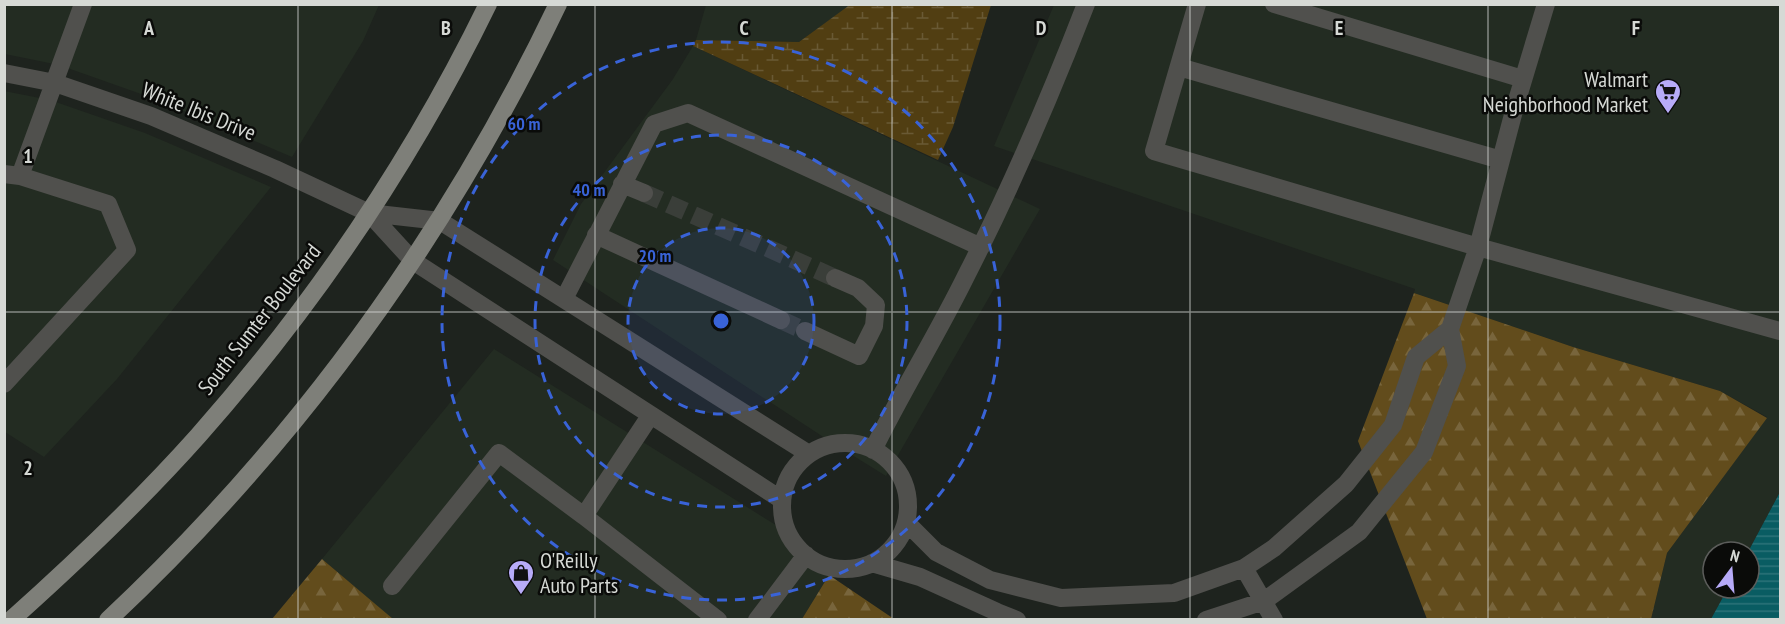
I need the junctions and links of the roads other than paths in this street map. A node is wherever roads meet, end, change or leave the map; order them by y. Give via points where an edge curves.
1 (83, 4) edge
2 (488, 4) edge
3 (558, 4) edge
4 (1086, 4) edge
5 (1197, 4) edge
6 (1274, 4) edge
7 (1546, 4) edge
8 (1179, 67) junction
9 (4, 73) edge
10 (1523, 79) junction
11 (55, 83) junction
12 (1501, 160) junction
13 (12, 175) edge
14 (622, 184) junction
15 (644, 193) tunnel mouth
16 (369, 213) junction
17 (440, 221) junction
18 (596, 235) junction
19 (981, 247) junction
20 (1478, 247) junction
21 (413, 261) junction
22 (835, 278) tunnel mouth
23 (564, 299) junction
24 (781, 320) tunnel mouth
25 (1450, 329) junction
26 (805, 331) tunnel mouth
27 (1780, 331) edge
28 (4, 384) edge
29 (650, 416) junction
30 (873, 450) junction
31 (809, 454) junction
32 (782, 500) junction
33 (584, 516) junction
34 (906, 522) junction
35 (806, 555) junction
36 (872, 563) junction
37 (1244, 568) junction
38 (392, 586) dead end
39 (1264, 601) junction
40 (11, 620) edge
41 (108, 620) edge
42 (718, 620) edge
43 (757, 620) edge
44 (1017, 620) edge
45 (1206, 620) edge
46 (1274, 620) edge

1 - 11 street
2 - 16 main road, South Sumter Boulevard via 422,130
3 - 17 main road via 485,147
4 - 19 street via 1058,77
5 - 8 street
6 - 10 street
7 - 10 street
8 - 12 street
8 - 20 street via 1154,151
9 - 11 street, White Ibis Drive
10 - 12 street
11 - 13 street
11 - 16 street, White Ibis Drive via 151,116
12 - 20 street
13 - 28 street via 108,204 127,250
14 - 15 street
14 - 18 street
14 - 19 street via 654,124 688,113
16 - 17 street
16 - 21 street
16 - 40 main road, South Sumter Boulevard via 309,299 198,435 74,564
17 - 21 main road
17 - 23 street
18 - 23 street
18 - 24 street
19 - 30 street
20 - 25 street
20 - 27 street
21 - 29 street
21 - 41 main road via 373,321 257,465
22 - 26 street via 858,288 876,305 874,326 859,356
23 - 31 street
25 - 37 street via 1416,357 1393,425 1346,484 1274,548
25 - 39 street via 1457,366 1425,452 1359,532
29 - 32 street
29 - 33 street
30 - 31 street via 841,443
30 - 34 street via 890,463 902,480 908,501
31 - 32 street via 786,482
32 - 35 street via 783,521 791,540
33 - 38 street via 499,453
33 - 42 street
34 - 36 street via 899,539
34 - 37 street via 936,552 990,580 1061,598 1174,593
35 - 36 street via 838,568
35 - 43 street
36 - 44 street via 920,577
37 - 39 street
39 - 45 street
39 - 46 street

